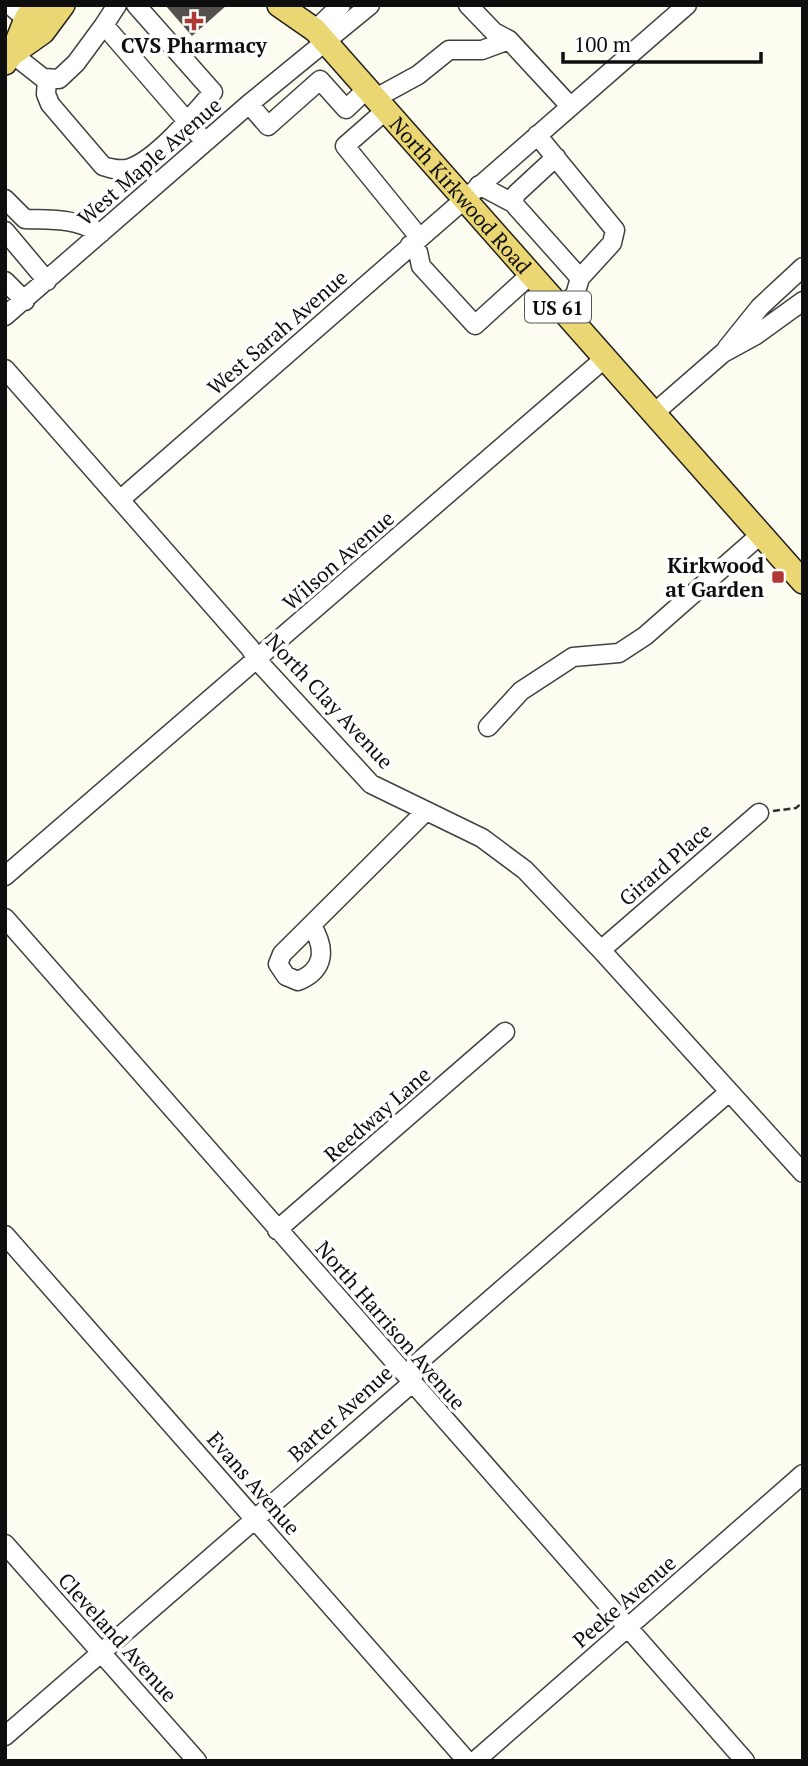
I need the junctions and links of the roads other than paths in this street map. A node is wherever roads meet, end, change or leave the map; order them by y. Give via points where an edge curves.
1 (63, 5) edge
2 (117, 5) edge
3 (136, 5) edge
4 (279, 5) edge
5 (306, 5) edge
6 (341, 5) edge
7 (370, 5) edge
8 (468, 5) edge
9 (687, 5) edge
10 (24, 10) edge
11 (104, 25) junction
12 (320, 36) junction
13 (509, 40) junction
14 (8, 55) edge
15 (47, 79) junction
16 (375, 100) junction
17 (249, 104) junction
18 (570, 106) junction
19 (188, 121) junction
20 (537, 135) junction
21 (205, 142) junction
22 (555, 157) junction
23 (471, 192) junction
24 (5, 199) edge
25 (513, 203) junction
26 (5, 231) edge
27 (101, 233) junction
28 (415, 241) junction
29 (803, 267) edge
30 (530, 275) junction
31 (580, 278) junction
32 (5, 281) edge
33 (47, 281) junction
34 (24, 301) junction
35 (803, 301) edge
36 (559, 308) junction
37 (5, 316) edge
38 (723, 353) junction
39 (604, 359) junction
40 (8, 379) edge
41 (653, 414) junction
42 (121, 499) junction
43 (760, 535) junction
44 (799, 570) edge
45 (257, 660) junction
46 (488, 727) dead end
47 (426, 811) junction
48 (759, 813) road end
49 (5, 876) edge
50 (5, 918) edge
51 (312, 926) dead end
52 (601, 950) junction
53 (505, 1032) dead end
54 (729, 1091) junction
55 (803, 1172) edge
56 (277, 1230) junction
57 (5, 1235) edge
58 (412, 1383) junction
59 (803, 1475) edge
60 (256, 1519) junction
61 (5, 1544) edge
62 (628, 1627) junction
63 (101, 1653) junction
64 (5, 1736) edge
65 (197, 1761) edge
66 (467, 1761) edge
67 (475, 1761) edge
68 (745, 1761) edge

1 - 14 main road via 43,32
2 - 11 street
3 - 19 street via 213,92
4 - 12 main road, North Kirkwood Road / US 61
5 - 12 main road, North Kirkwood Road / US 61
6 - 12 street
7 - 12 street
8 - 13 street via 494,32
9 - 18 street, West Sarah Avenue
10 - 14 main road
11 - 15 street via 66,74
11 - 19 street
12 - 16 main road, North Kirkwood Road / US 61
12 - 17 street, West Maple Avenue
13 - 16 street via 482,50 449,50
13 - 18 street
14 - 15 street
15 - 19 street via 50,104 94,158 113,170 141,163
16 - 17 street via 346,109 320,80 268,126
16 - 23 main road, North Kirkwood Road / US 61
16 - 28 street via 345,146 399,210
17 - 21 street, West Maple Avenue
18 - 20 street, West Sarah Avenue
19 - 21 street
20 - 22 street
20 - 23 street, West Sarah Avenue
21 - 27 street, West Maple Avenue
22 - 25 street via 516,194
22 - 31 street via 615,230 612,243
23 - 25 street
23 - 28 street, West Sarah Avenue
23 - 30 main road, North Kirkwood Road / US 61
24 - 27 street via 25,219 62,219
25 - 31 street
26 - 33 street
27 - 33 street, West Maple Avenue
28 - 30 street via 421,267 475,325
28 - 42 street, West Sarah Avenue
29 - 38 street via 760,307
30 - 36 main road, North Kirkwood Road / US 61
31 - 36 street via 575,295
32 - 34 street
33 - 34 street, West Maple Avenue
34 - 37 street, West Maple Avenue
35 - 38 street
36 - 39 main road, North Kirkwood Road / US 61
38 - 41 street
39 - 41 main road, North Kirkwood Road / US 61
39 - 45 street, Wilson Avenue
40 - 42 street, North Clay Avenue
41 - 43 main road, North Kirkwood Road / US 61
42 - 45 street, North Clay Avenue
43 - 44 main road, North Kirkwood Road / US 61
43 - 46 street via 645,636 620,653 573,657 521,691
45 - 47 street, North Clay Avenue via 370,784
45 - 49 street, Wilson Avenue
47 - 51 street
47 - 52 street, North Clay Avenue via 505,853
48 - 52 street, Girard Place
50 - 56 street, North Harrison Avenue
52 - 54 street, North Clay Avenue
53 - 56 street, Reedway Lane
54 - 55 street, North Clay Avenue
54 - 58 street, Barter Avenue via 415,1365
56 - 58 street, North Harrison Avenue
57 - 60 street, Evans Avenue
58 - 60 street, Barter Avenue
58 - 62 street, North Harrison Avenue
59 - 62 street, Peeke Avenue
60 - 63 street, Barter Avenue
60 - 66 street, Evans Avenue
61 - 63 street, Cleveland Avenue
62 - 67 street, Peeke Avenue
62 - 68 street, North Harrison Avenue
63 - 64 street, Barter Avenue
63 - 65 street, Cleveland Avenue

